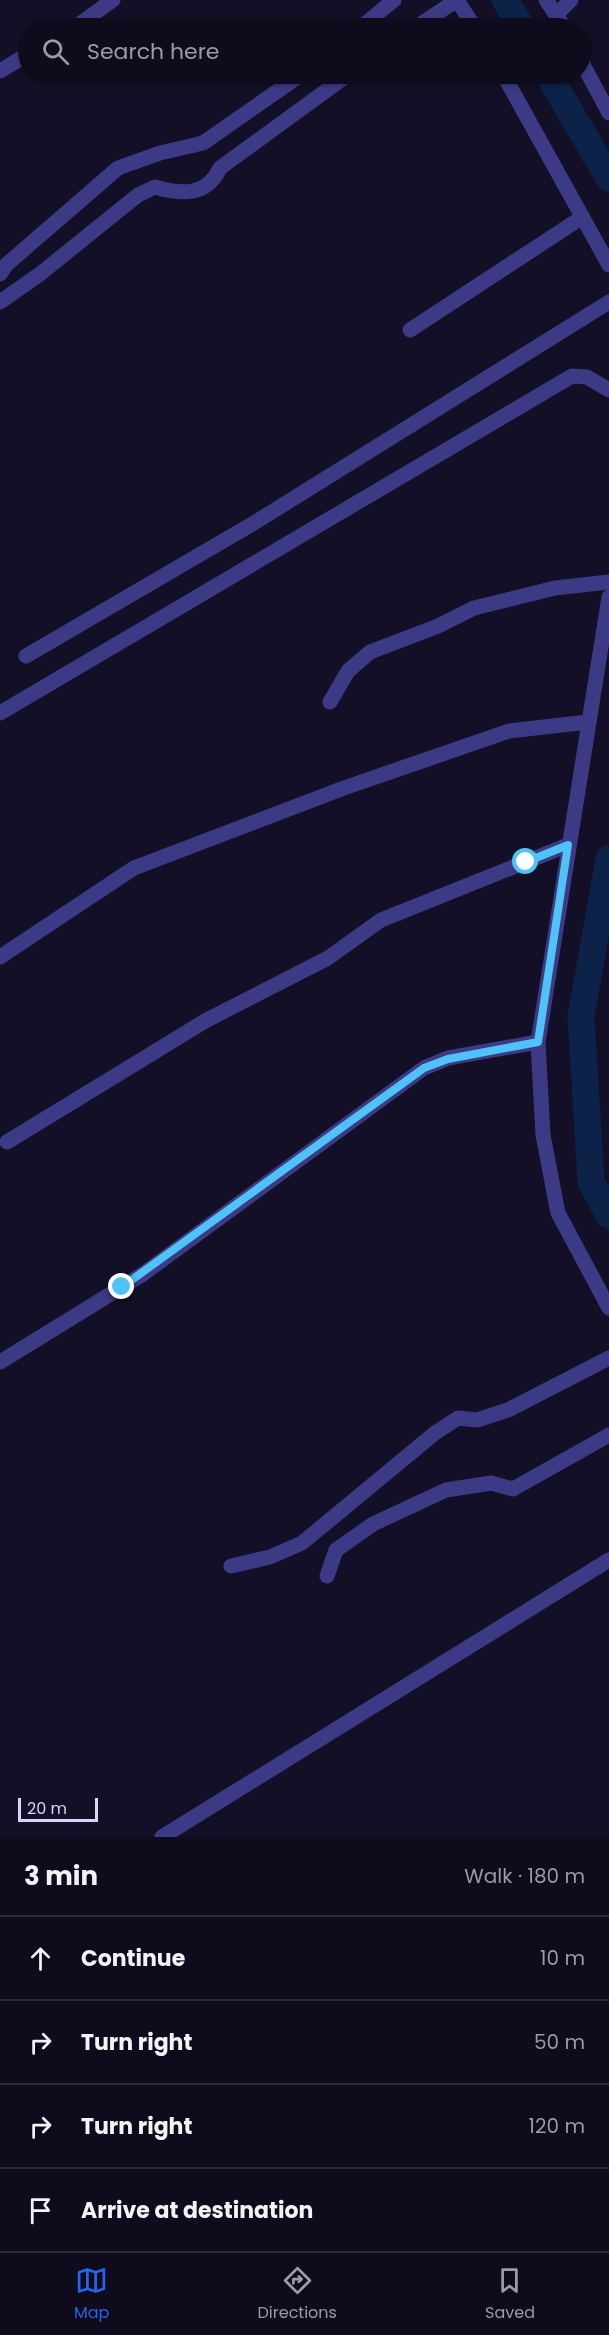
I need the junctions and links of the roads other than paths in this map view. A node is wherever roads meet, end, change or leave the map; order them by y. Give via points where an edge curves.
1 (113, 0) edge
2 (394, 0) edge
3 (457, 0) edge
4 (546, 0) edge
5 (571, 0) edge
6 (557, 14) junction
7 (88, 18) edge
8 (372, 18) edge
9 (430, 18) edge
10 (469, 18) edge
11 (559, 18) edge
12 (18, 60) edge
13 (0, 71) edge
14 (591, 79) edge
15 (288, 84) edge
16 (335, 84) edge
17 (508, 84) edge
18 (609, 113) edge
19 (581, 218) junction
20 (609, 265) edge
21 (0, 274) edge
22 (0, 302) edge
23 (609, 302) edge
24 (410, 330) dead end
25 (609, 390) edge
26 (609, 582) edge
27 (609, 597) edge
28 (26, 656) dead end
29 (330, 702) dead end
30 (0, 713) edge
31 (588, 722) junction
32 (568, 845) junction
33 (0, 957) edge
34 (538, 1042) junction
35 (7, 1142) dead end
36 (609, 1308) edge
37 (609, 1358) edge
38 (0, 1362) edge
39 (609, 1436) edge
40 (609, 1560) edge
41 (231, 1566) dead end
42 (327, 1576) dead end
43 (162, 1837) edge

1 - 7 street
2 - 8 street
3 - 9 street
3 - 10 street
4 - 6 street
5 - 6 street
6 - 11 street
12 - 13 street
14 - 18 street
15 - 21 street via 203,143 118,168
16 - 22 street via 220,168 213,182 202,189 169,191 155,187 138,195
17 - 19 street
19 - 20 street
19 - 24 street
23 - 28 street via 255,523
25 - 30 street via 587,377 572,376
26 - 29 street via 555,588 474,608 370,652 348,671
27 - 31 street
31 - 32 street
31 - 33 street via 509,731 344,788 134,868
32 - 34 street
32 - 35 street via 381,920 328,958 205,1021
34 - 36 street via 543,1135 558,1213
34 - 38 street via 448,1059 424,1068 143,1274
37 - 41 street via 508,1410 477,1420 458,1418 302,1543 270,1557
39 - 42 street via 513,1489 491,1483 446,1490 373,1524 336,1550
40 - 43 street

